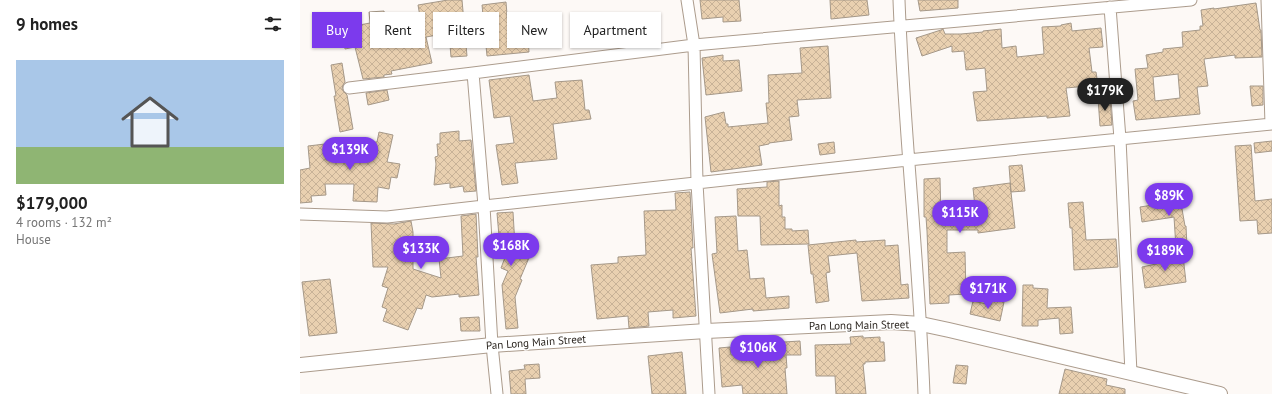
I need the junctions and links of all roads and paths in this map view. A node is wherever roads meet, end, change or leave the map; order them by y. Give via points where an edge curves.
1 (687, 0) edge
2 (899, 0) edge
3 (1191, 0) edge
4 (1267, 0) edge
5 (1110, 7) junction
6 (900, 26) junction
7 (694, 45) junction
8 (473, 73) junction
9 (349, 88) dead end
10 (1272, 124) edge
11 (1120, 139) junction
12 (908, 160) junction
13 (697, 183) junction
14 (484, 206) junction
15 (300, 214) edge
16 (921, 324) junction
17 (706, 331) junction
18 (492, 345) junction
19 (300, 365) edge
20 (1130, 373) junction
21 (497, 394) edge
22 (709, 394) edge
23 (924, 394) edge
24 (1220, 394) edge

1 - 7 street
2 - 6 street
3 - 5 street
4 - 10 street
5 - 6 street
5 - 11 street
6 - 7 street
6 - 12 street
7 - 8 street
7 - 13 street
8 - 9 street
8 - 14 street
10 - 11 street
11 - 12 street
11 - 20 street
12 - 13 street
12 - 16 street
13 - 14 street
13 - 17 street
14 - 15 street via 387,218
14 - 18 street
16 - 17 street, Pan Long Main Street via 891,322
16 - 20 street, Pan Long Main Street
16 - 23 street
17 - 18 street, Pan Long Main Street
17 - 22 street
18 - 19 street, Pan Long Main Street
18 - 21 street
20 - 24 street, Pan Long Main Street

